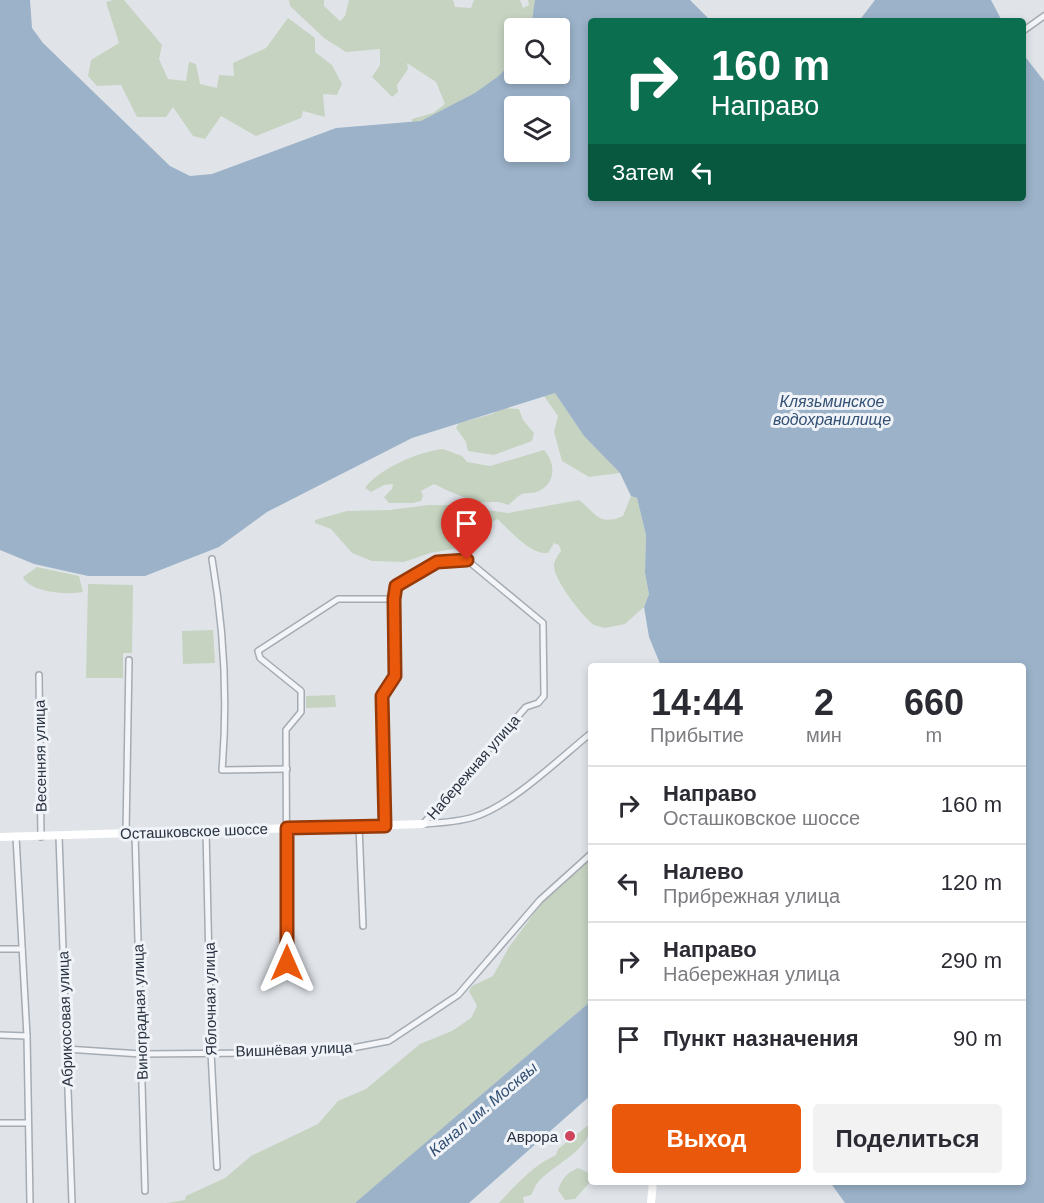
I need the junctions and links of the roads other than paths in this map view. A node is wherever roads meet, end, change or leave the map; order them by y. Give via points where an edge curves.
1 (1044, 16) edge
2 (1026, 29) edge
3 (212, 559) dead end
4 (394, 599) junction
5 (129, 660) dead end
6 (39, 675) dead end
7 (588, 735) edge
8 (287, 769) junction
9 (423, 824) junction
10 (359, 826) junction
11 (385, 826) junction
12 (287, 828) junction
13 (206, 830) junction
14 (131, 833) junction
15 (59, 836) junction
16 (0, 837) edge
17 (16, 837) junction
18 (41, 837) junction
19 (588, 857) edge
20 (363, 926) dead end
21 (0, 949) edge
22 (22, 949) junction
23 (287, 963) dead end
24 (0, 1035) edge
25 (27, 1036) junction
26 (66, 1049) junction
27 (211, 1052) junction
28 (141, 1054) junction
29 (0, 1123) edge
30 (27, 1123) junction
31 (217, 1167) dead end
32 (653, 1185) edge
33 (145, 1191) dead end
34 (30, 1203) edge
35 (72, 1203) edge
36 (651, 1203) edge

1 - 2 street
3 - 8 street via 222,613 222,770
4 - 8 street via 338,599 258,651 260,658 301,691 301,712 286,730
4 - 9 street, Набережная улица via 396,586 437,562 467,560 543,623 544,696 526,706
4 - 11 street via 395,676 382,696
5 - 14 street, Виноградная улица
6 - 18 street, Весенняя улица
7 - 9 street via 486,813
8 - 12 street
9 - 11 street, Осташковское шоссе
10 - 11 street, Осташковское шоссе
10 - 12 street, Осташковское шоссе
10 - 20 street
12 - 13 street, Осташковское шоссе
12 - 23 street
13 - 14 street, Осташковское шоссе
13 - 27 street, Яблочная улица
14 - 15 street, Осташковское шоссе
14 - 28 street, Виноградная улица
15 - 18 street, Осташковское шоссе
15 - 26 street, Абрикосовая улица
16 - 17 street, Осташковское шоссе
17 - 18 street, Осташковское шоссе
17 - 22 street
19 - 27 street, Вишнёвая улица via 540,900 458,995 389,1041 347,1049
21 - 22 street
22 - 25 street
24 - 25 street
25 - 30 street
26 - 28 street, Вишнёвая улица
26 - 35 street, Абрикосовая улица
27 - 28 street, Вишнёвая улица
27 - 31 street, Яблочная улица
28 - 33 street, Виноградная улица
29 - 30 street
30 - 34 street
32 - 36 street

